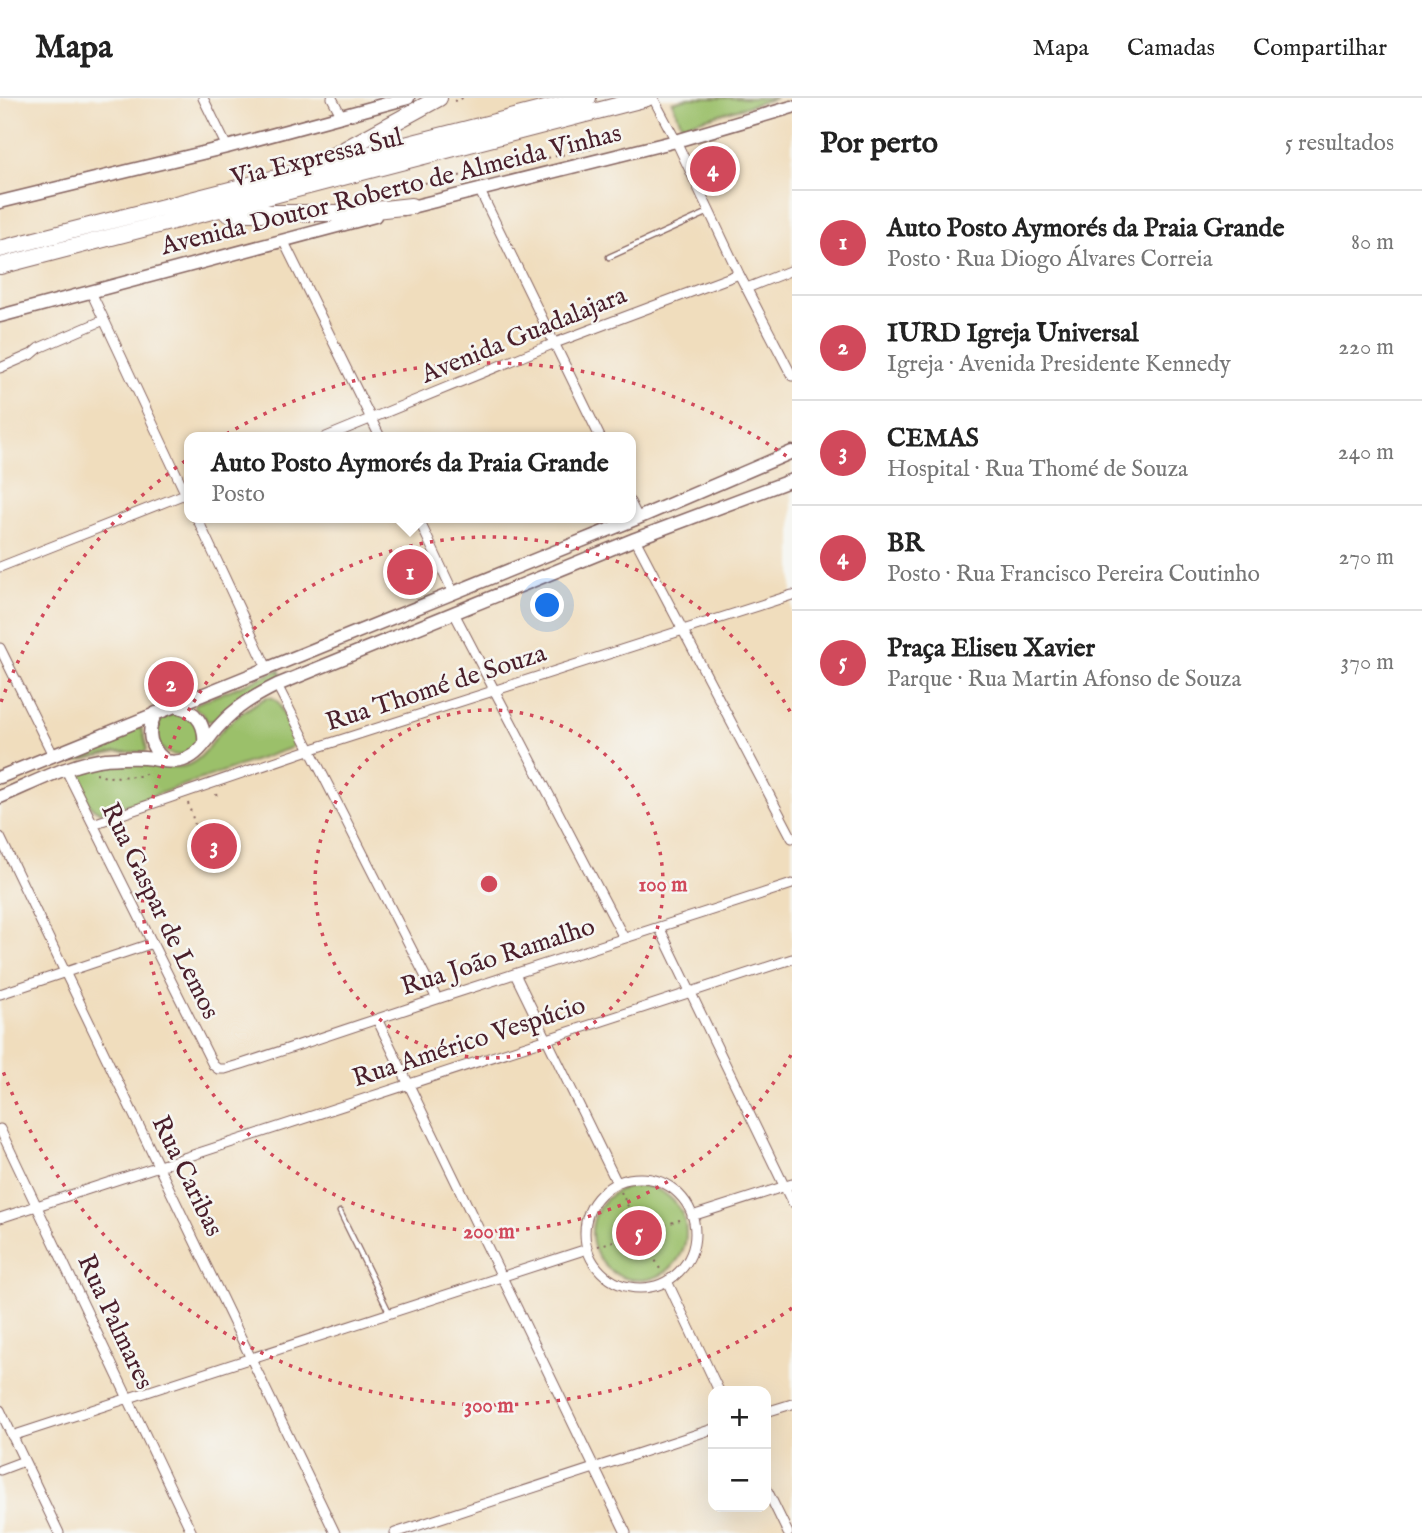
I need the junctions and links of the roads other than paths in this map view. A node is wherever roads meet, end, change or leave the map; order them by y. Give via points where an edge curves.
1 (203, 98) edge
2 (332, 98) edge
3 (408, 98) edge
4 (439, 98) edge
5 (588, 98) edge
6 (647, 98) edge
7 (653, 98) edge
8 (792, 107) edge
9 (342, 117) junction
10 (676, 141) junction
11 (226, 147) junction
12 (306, 170) junction
13 (479, 188) junction
14 (0, 202) edge
15 (411, 206) junction
16 (710, 212) junction
17 (193, 215) junction
18 (283, 240) junction
19 (0, 249) edge
20 (608, 257) dead end
21 (0, 265) edge
22 (792, 270) edge
23 (739, 274) junction
24 (747, 288) junction
25 (90, 292) junction
26 (0, 316) edge
27 (104, 320) junction
28 (555, 343) junction
29 (0, 368) edge
30 (792, 376) edge
31 (371, 419) junction
32 (338, 432) edge
33 (378, 432) edge
34 (598, 432) edge
35 (792, 452) edge
36 (792, 472) edge
37 (792, 480) edge
38 (184, 488) edge
39 (765, 490) junction
40 (184, 498) edge
41 (636, 513) edge
42 (638, 518) joint
43 (199, 523) edge
44 (420, 523) edge
45 (626, 523) edge
46 (635, 538) junction
47 (0, 567) edge
48 (453, 592) junction
49 (792, 595) edge
50 (454, 612) junction
51 (684, 630) junction
52 (0, 648) edge
53 (267, 668) junction
54 (277, 685) junction
55 (495, 691) junction
56 (176, 706) junction
57 (156, 713) junction
58 (204, 744) junction
59 (309, 750) junction
60 (52, 755) junction
61 (165, 760) junction
62 (66, 770) junction
63 (0, 777) edge
64 (0, 797) edge
65 (93, 824) junction
66 (0, 837) edge
67 (792, 838) edge
68 (792, 884) edge
69 (659, 927) junction
70 (624, 938) junction
71 (153, 943) junction
72 (792, 959) edge
73 (65, 972) junction
74 (515, 974) junction
75 (690, 992) junction
76 (0, 994) edge
77 (437, 999) junction
78 (377, 1019) junction
79 (547, 1039) junction
80 (218, 1069) joint
81 (409, 1084) junction
82 (0, 1129) edge
83 (159, 1167) junction
84 (617, 1183) junction
85 (788, 1185) edge
86 (792, 1202) edge
87 (37, 1206) junction
88 (340, 1212) dead end
89 (692, 1216) junction
90 (0, 1218) edge
91 (587, 1249) junction
92 (501, 1276) junction
93 (667, 1281) junction
94 (389, 1312) junction
95 (251, 1357) junction
96 (717, 1386) edge
97 (127, 1398) junction
98 (792, 1404) edge
99 (0, 1410) edge
100 (771, 1410) edge
101 (708, 1431) edge
102 (12, 1436) junction
103 (24, 1461) junction
104 (594, 1469) junction
105 (0, 1470) edge
106 (771, 1498) edge
107 (59, 1533) edge
108 (191, 1533) edge
109 (335, 1533) edge
110 (394, 1533) edge
111 (626, 1533) edge
112 (788, 1533) edge

1 - 11 street
2 - 9 street
3 - 9 main road
4 - 12 highway
5 - 12 highway, Via Expressa Sul
6 - 17 highway, Via Expressa Sul
7 - 10 street
8 - 10 main road, Avenida Doutor Roberto de Almeida Vinhas
9 - 11 main road
10 - 13 main road, Avenida Doutor Roberto de Almeida Vinhas
10 - 16 street
11 - 14 main road
12 - 19 highway, Via Expressa Sul
13 - 15 main road, Avenida Doutor Roberto de Almeida Vinhas
13 - 28 street
15 - 17 highway via 348,213
15 - 18 main road, Avenida Doutor Roberto de Almeida Vinhas
16 - 20 lane
16 - 23 street
17 - 21 highway, Via Expressa Sul
18 - 25 main road, Avenida Doutor Roberto de Almeida Vinhas
18 - 31 street
22 - 24 street
23 - 24 street
23 - 28 street, Avenida Guadalajara
24 - 30 street
25 - 26 main road, Avenida Doutor Roberto de Almeida Vinhas
25 - 27 street
27 - 29 street
27 - 38 street
28 - 31 street, Avenida Guadalajara
28 - 34 street
31 - 32 street, Avenida Guadalajara
31 - 33 street
35 - 42 main road
36 - 39 main road
37 - 39 main road
39 - 46 main road
40 - 47 street
41 - 42 street
43 - 53 street
44 - 48 street
45 - 48 main road
46 - 50 main road
46 - 51 street
48 - 53 main road
49 - 51 street, Rua Thomé de Souza
50 - 54 main road
50 - 55 street
51 - 55 street, Rua Thomé de Souza
51 - 67 street
52 - 60 street
53 - 56 main road
54 - 58 main road via 239,707
54 - 59 street
55 - 59 street, Rua Thomé de Souza
55 - 70 street
56 - 57 main road
56 - 58 main road via 196,715 203,726
57 - 60 main road
57 - 61 main road via 150,739
58 - 61 main road via 188,759
59 - 65 street, Rua Thomé de Souza
59 - 77 street
60 - 63 main road
61 - 62 main road via 107,759
62 - 64 main road
62 - 65 street, Rua Gaspar de Lemos
65 - 71 street, Rua Gaspar de Lemos
66 - 73 street, Rua Caribas
68 - 69 street, Rua João Ramalho
69 - 70 street, Rua João Ramalho
69 - 75 street
70 - 74 street, Rua João Ramalho
71 - 73 street
71 - 80 street, Rua Gaspar de Lemos
72 - 75 street, Rua Américo Vespúcio
73 - 76 street
73 - 83 street, Rua Caribas
74 - 77 street, Rua João Ramalho
74 - 79 street
75 - 79 street, Rua Américo Vespúcio
75 - 85 street
77 - 78 street, Rua João Ramalho
78 - 80 street, Rua João Ramalho
78 - 81 street
79 - 81 street, Rua Américo Vespúcio
79 - 84 street
81 - 83 street, Rua Américo Vespúcio
81 - 92 street
82 - 87 street, Rua Palmares
83 - 87 street, Rua Américo Vespúcio
83 - 95 street, Rua Caribas
84 - 89 street via 648,1179 662,1183 686,1202
84 - 91 street via 593,1203 584,1233
85 - 86 street
85 - 89 street
87 - 90 street, Rua Américo Vespúcio
87 - 97 street, Rua Palmares
88 - 94 lane
89 - 93 street via 694,1246 679,1272
91 - 92 street
91 - 93 street via 594,1264 619,1284 643,1288
92 - 94 street
92 - 104 street
93 - 96 street
94 - 95 street
95 - 97 street
95 - 109 street, Rua Caribas
97 - 102 street
97 - 108 street, Rua Palmares
98 - 100 street
99 - 102 street
101 - 104 street
102 - 103 street
103 - 105 street
103 - 107 street
104 - 110 street
104 - 111 street
106 - 112 street

